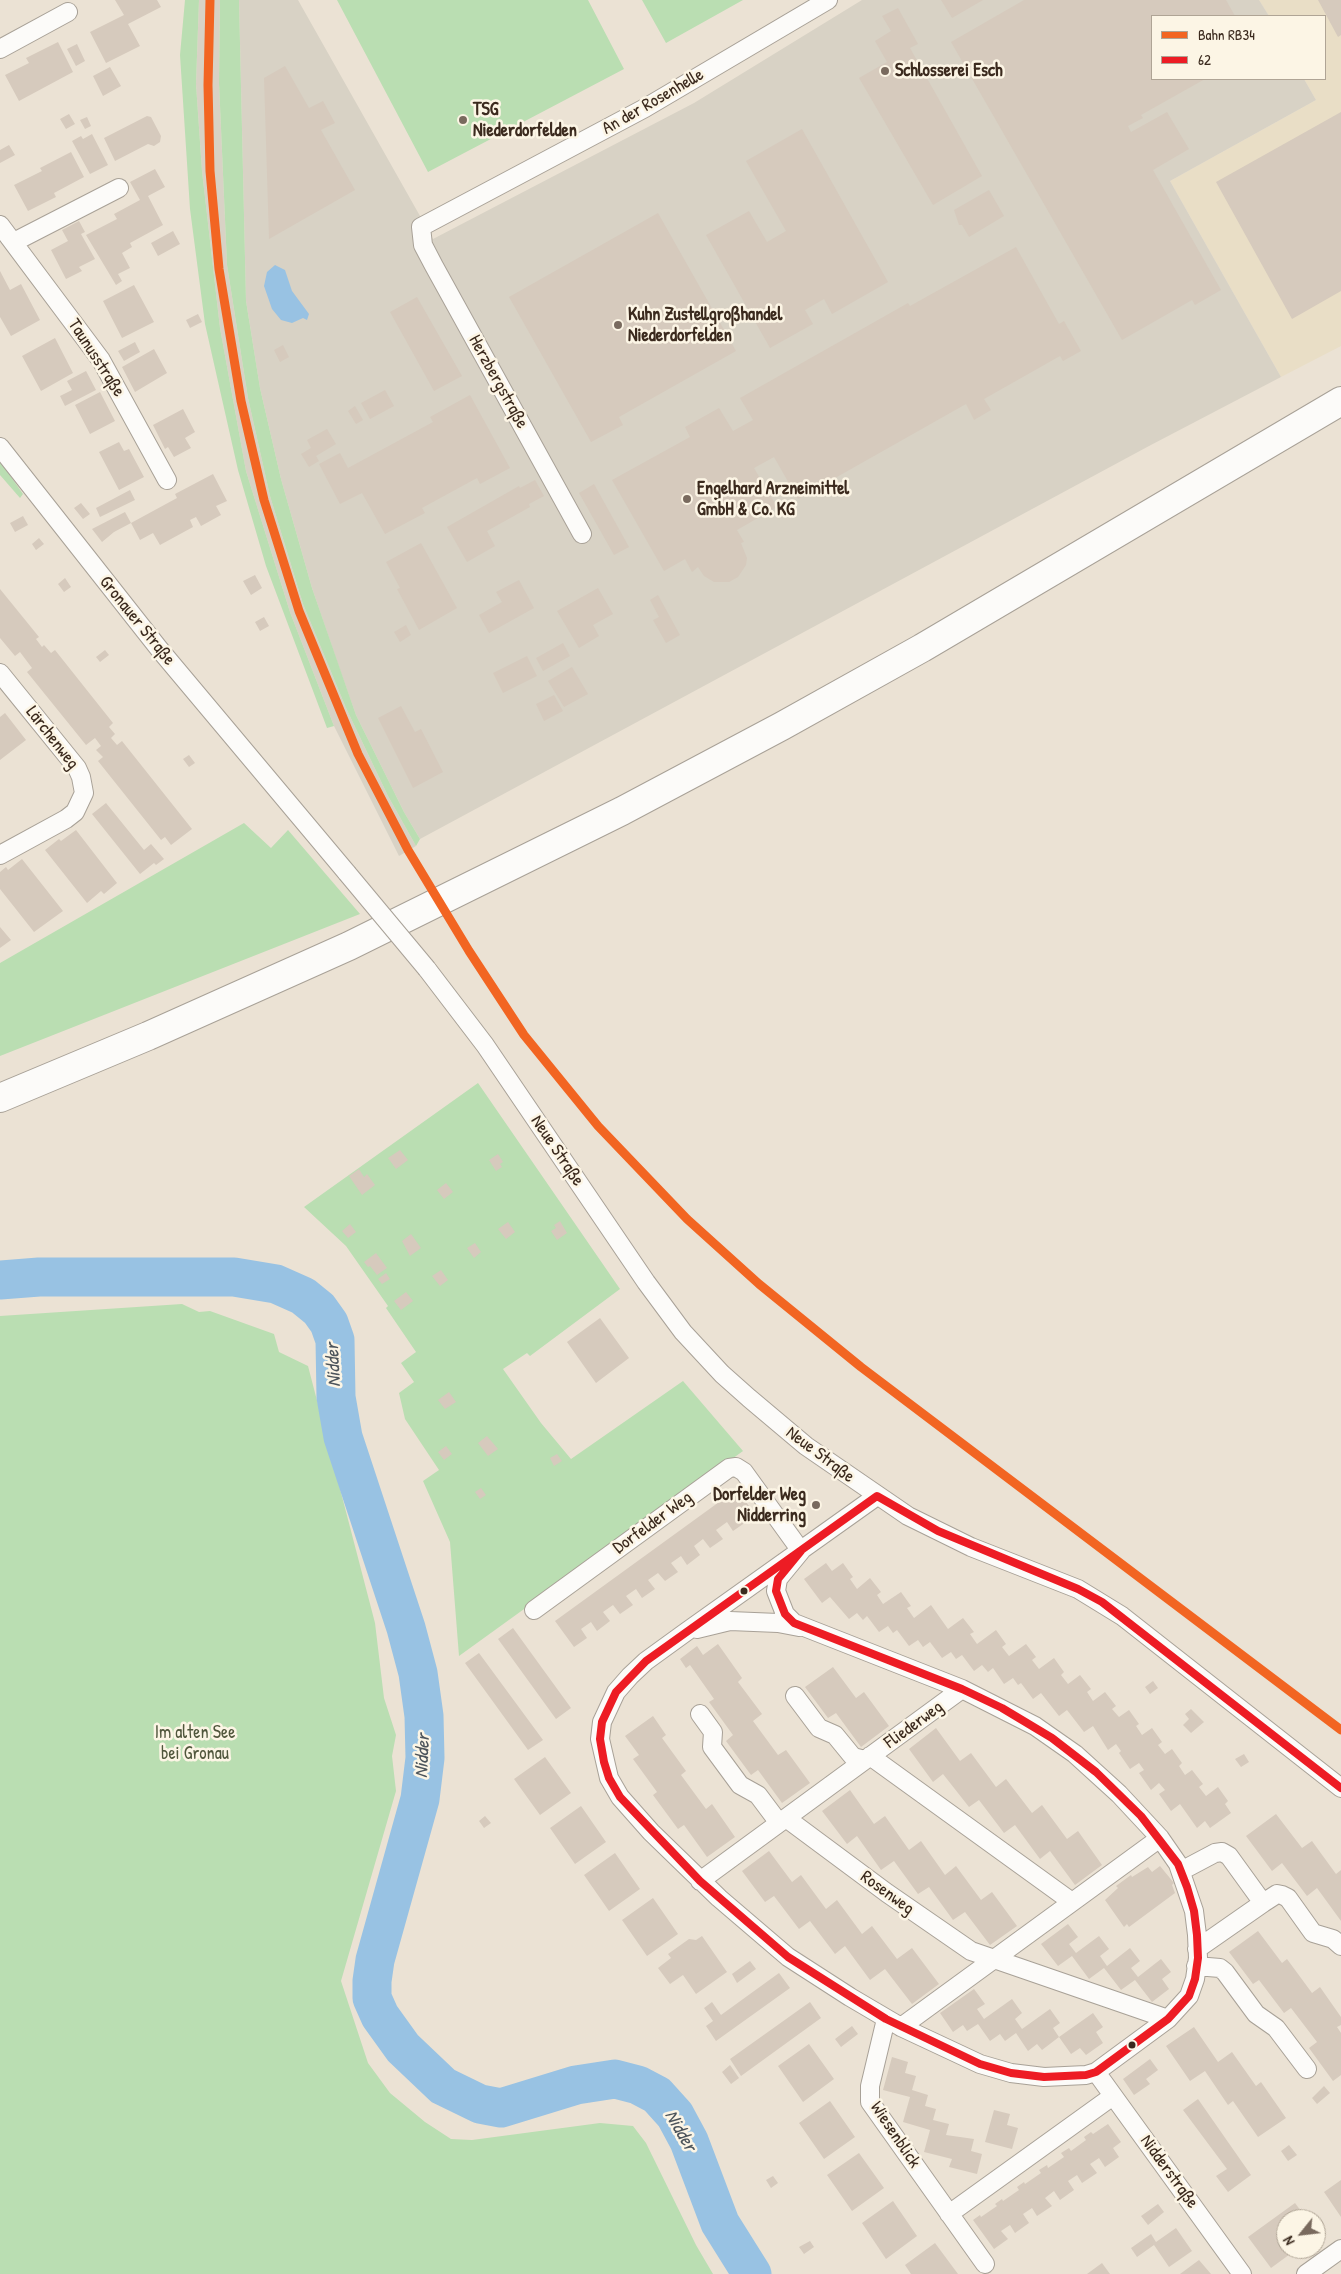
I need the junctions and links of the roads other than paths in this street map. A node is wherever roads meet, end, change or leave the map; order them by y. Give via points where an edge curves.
1 (828, 0) edge
2 (68, 12) dead end
3 (0, 49) edge
4 (119, 188) dead end
5 (0, 225) edge
6 (421, 228) joint
7 (14, 242) junction
8 (1341, 401) edge
9 (0, 447) edge
10 (167, 480) dead end
11 (582, 534) dead end
12 (0, 673) edge
13 (0, 855) edge
14 (347, 873) joint
15 (0, 1098) edge
16 (877, 1496) junction
17 (801, 1551) junction
18 (534, 1610) dead end
19 (807, 1629) junction
20 (686, 1632) junction
21 (962, 1689) junction
22 (795, 1696) dead end
23 (700, 1714) dead end
24 (868, 1758) junction
25 (1341, 1788) edge
26 (783, 1820) junction
27 (1160, 1838) junction
28 (1181, 1870) junction
29 (700, 1881) junction
30 (1072, 1902) junction
31 (1263, 1903) junction
32 (1341, 1946) edge
33 (1197, 1948) junction
34 (993, 1959) junction
35 (1196, 1966) junction
36 (1168, 2019) junction
37 (893, 2023) junction
38 (1307, 2069) dead end
39 (1096, 2072) junction
40 (1113, 2096) junction
41 (950, 2214) junction
42 (1341, 2249) edge
43 (985, 2264) dead end
44 (1242, 2274) edge
45 (1306, 2274) edge

1 - 6 street, An der Rosenhelle via 646,108
2 - 3 street
4 - 7 street
5 - 7 street, Taunusstraße
6 - 11 street, Herzbergstraße via 423,245 434,266
7 - 10 street, Taunusstraße via 101,360
8 - 15 main road via 922,648 622,811 349,946
9 - 14 street, Gronauer Straße via 154,642
12 - 13 street, Lärchenweg via 77,768 84,793 75,812 66,819
14 - 16 street, Neue Straße, bridge via 427,968 485,1045 683,1332 722,1374 779,1424
16 - 17 street
16 - 25 street, Neue Straße via 938,1532 1102,1602
17 - 18 street, Dorfelder Weg via 744,1472 729,1468
17 - 19 street via 778,1580 776,1591 785,1614
17 - 20 street
19 - 20 street via 778,1623 730,1621
19 - 21 street
20 - 29 street via 646,1661 616,1692 602,1722 600,1739 609,1778 620,1797
21 - 24 street, Fliederweg
21 - 27 street via 1035,1726 1075,1754
22 - 24 street via 818,1728 835,1735 853,1756
23 - 26 street via 713,1732 712,1747 740,1785 758,1795
24 - 26 street, Fliederweg
24 - 30 street
26 - 29 street, Fliederweg
26 - 34 street, Rosenweg via 957,1943
27 - 28 street
27 - 30 street
28 - 31 street via 1222,1852 1229,1856
28 - 33 street via 1194,1911
29 - 37 street via 788,1957
30 - 34 street
31 - 32 street via 1282,1894 1313,1933 1333,1939
31 - 33 street
33 - 35 street
34 - 36 street, Rosenweg
34 - 37 street
35 - 36 street via 1189,1996
35 - 38 street via 1220,1968 1225,1972 1256,2014 1276,2028
36 - 39 street
37 - 39 street via 980,2064 1011,2073 1044,2077
37 - 41 street, Wiesenblick via 870,2086 870,2102
39 - 40 street, Nidderstraße
40 - 41 street
40 - 44 street, Nidderstraße
41 - 43 street, Wiesenblick
42 - 45 street

